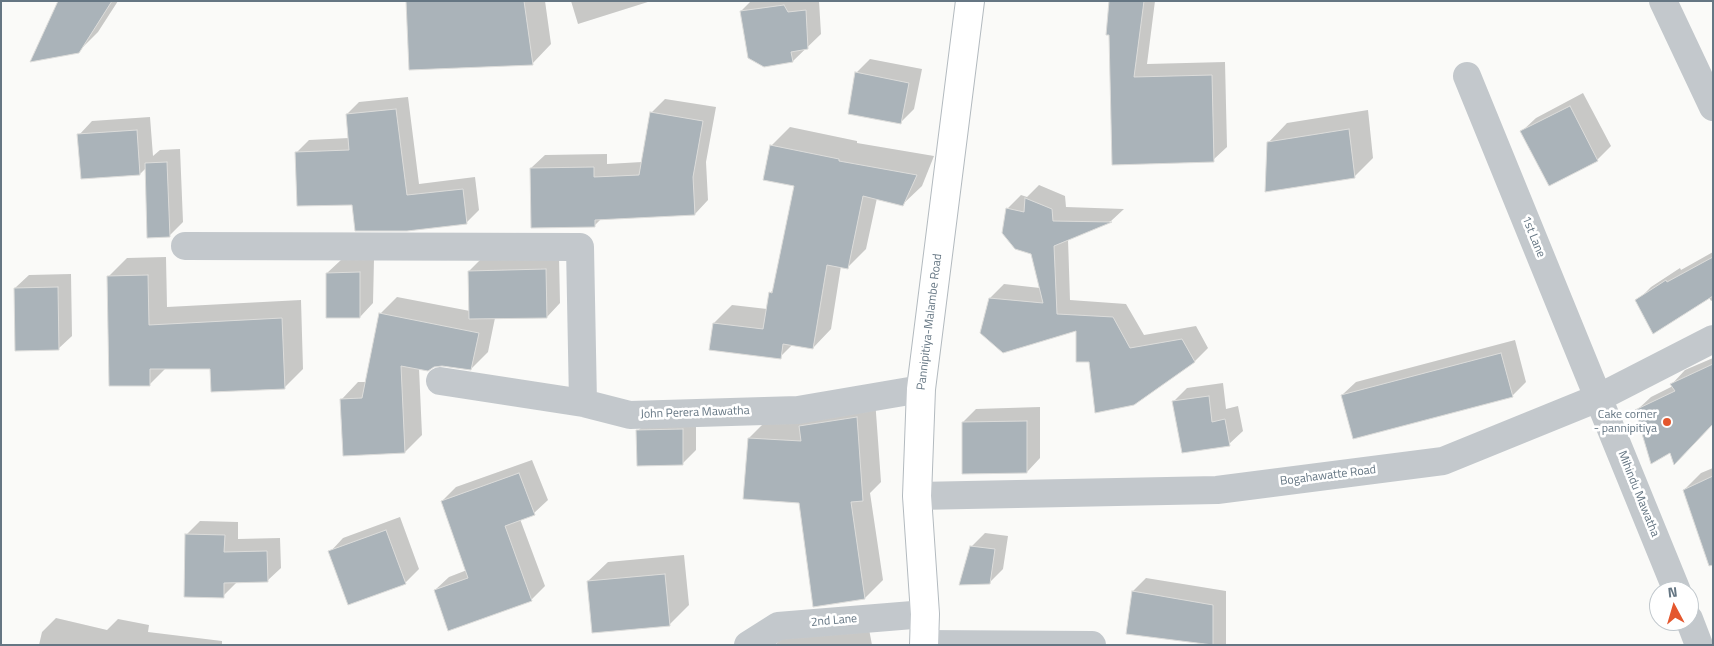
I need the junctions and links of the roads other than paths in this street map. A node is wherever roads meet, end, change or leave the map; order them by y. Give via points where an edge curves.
1 (970, 1) edge
2 (1662, 1) edge
3 (1467, 76) dead end
4 (1713, 107) edge
5 (185, 246) dead end
6 (1713, 338) edge
7 (440, 381) dead end
8 (921, 389) junction
9 (1598, 398) junction
10 (583, 403) junction
11 (917, 496) junction
12 (1673, 581) edge
13 (926, 614) junction
14 (1694, 631) edge
15 (924, 644) edge
16 (748, 645) edge
17 (1092, 645) edge
18 (1700, 645) edge

1 - 8 street, Pannipitiya-Malambe Road
2 - 4 street
3 - 9 street, 1st Lane
5 - 10 street via 580,247
6 - 9 street, Bogahawatte Road
7 - 10 street, John Perera Mawatha
8 - 10 street, John Perera Mawatha via 798,410 630,415
8 - 11 street, Pannipitiya-Malambe Road
9 - 11 street, Bogahawatte Road via 1443,461 1217,490
9 - 12 street, Mihindu Mawatha
11 - 13 street, Pannipitiya-Malambe Road
13 - 15 street, Pannipitiya-Malambe Road
13 - 16 street, 2nd Lane via 778,626
14 - 18 street
15 - 17 street

